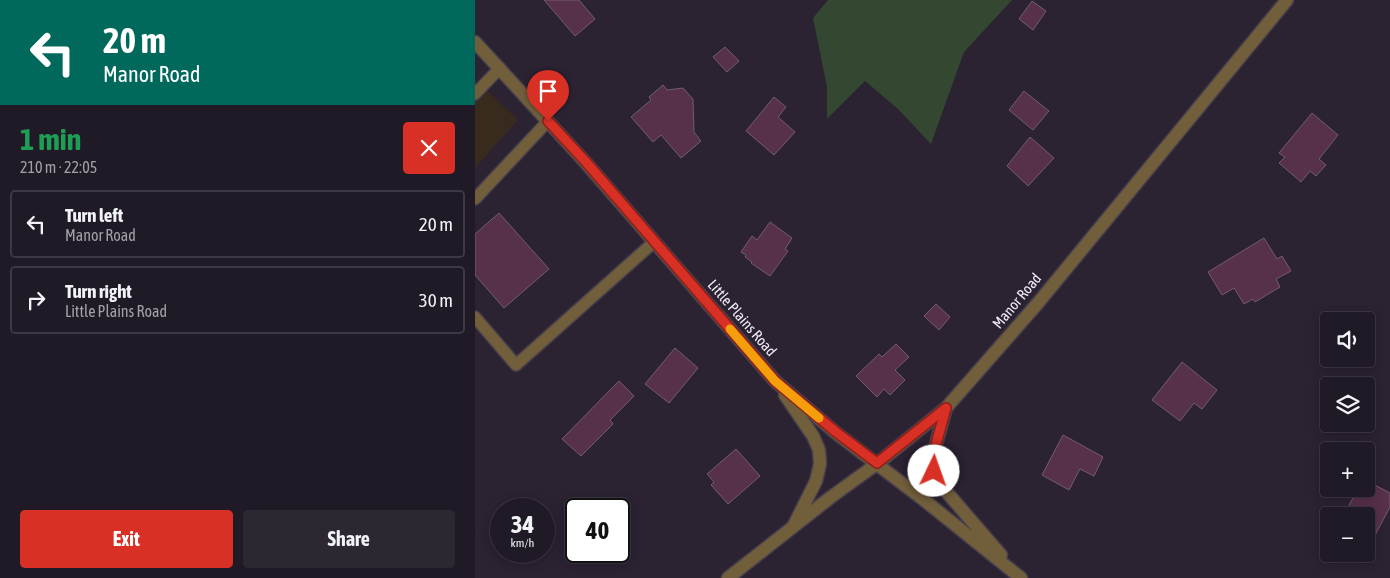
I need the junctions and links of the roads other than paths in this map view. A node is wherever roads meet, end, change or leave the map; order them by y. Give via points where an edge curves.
1 (1287, 0) edge
2 (475, 42) edge
3 (500, 68) junction
4 (475, 94) edge
5 (548, 121) junction
6 (475, 199) edge
7 (654, 242) junction
8 (475, 317) edge
9 (775, 381) junction
10 (946, 408) junction
11 (877, 463) junction
12 (792, 529) junction
13 (1020, 577) edge
14 (728, 578) edge

1 - 10 street, Manor Road
2 - 3 street, Little Plains Road
3 - 4 lane
3 - 5 street, Little Plains Road
5 - 6 lane
5 - 7 street, Little Plains Road
7 - 8 lane via 516,365
7 - 9 street, Little Plains Road
9 - 11 street, Little Plains Road
9 - 12 street via 819,450 816,481
10 - 11 street, Manor Road
10 - 13 street via 933,455 934,471 944,489
11 - 12 street, Manor Road
11 - 13 street, Little Plains Road
12 - 14 street, Manor Road

